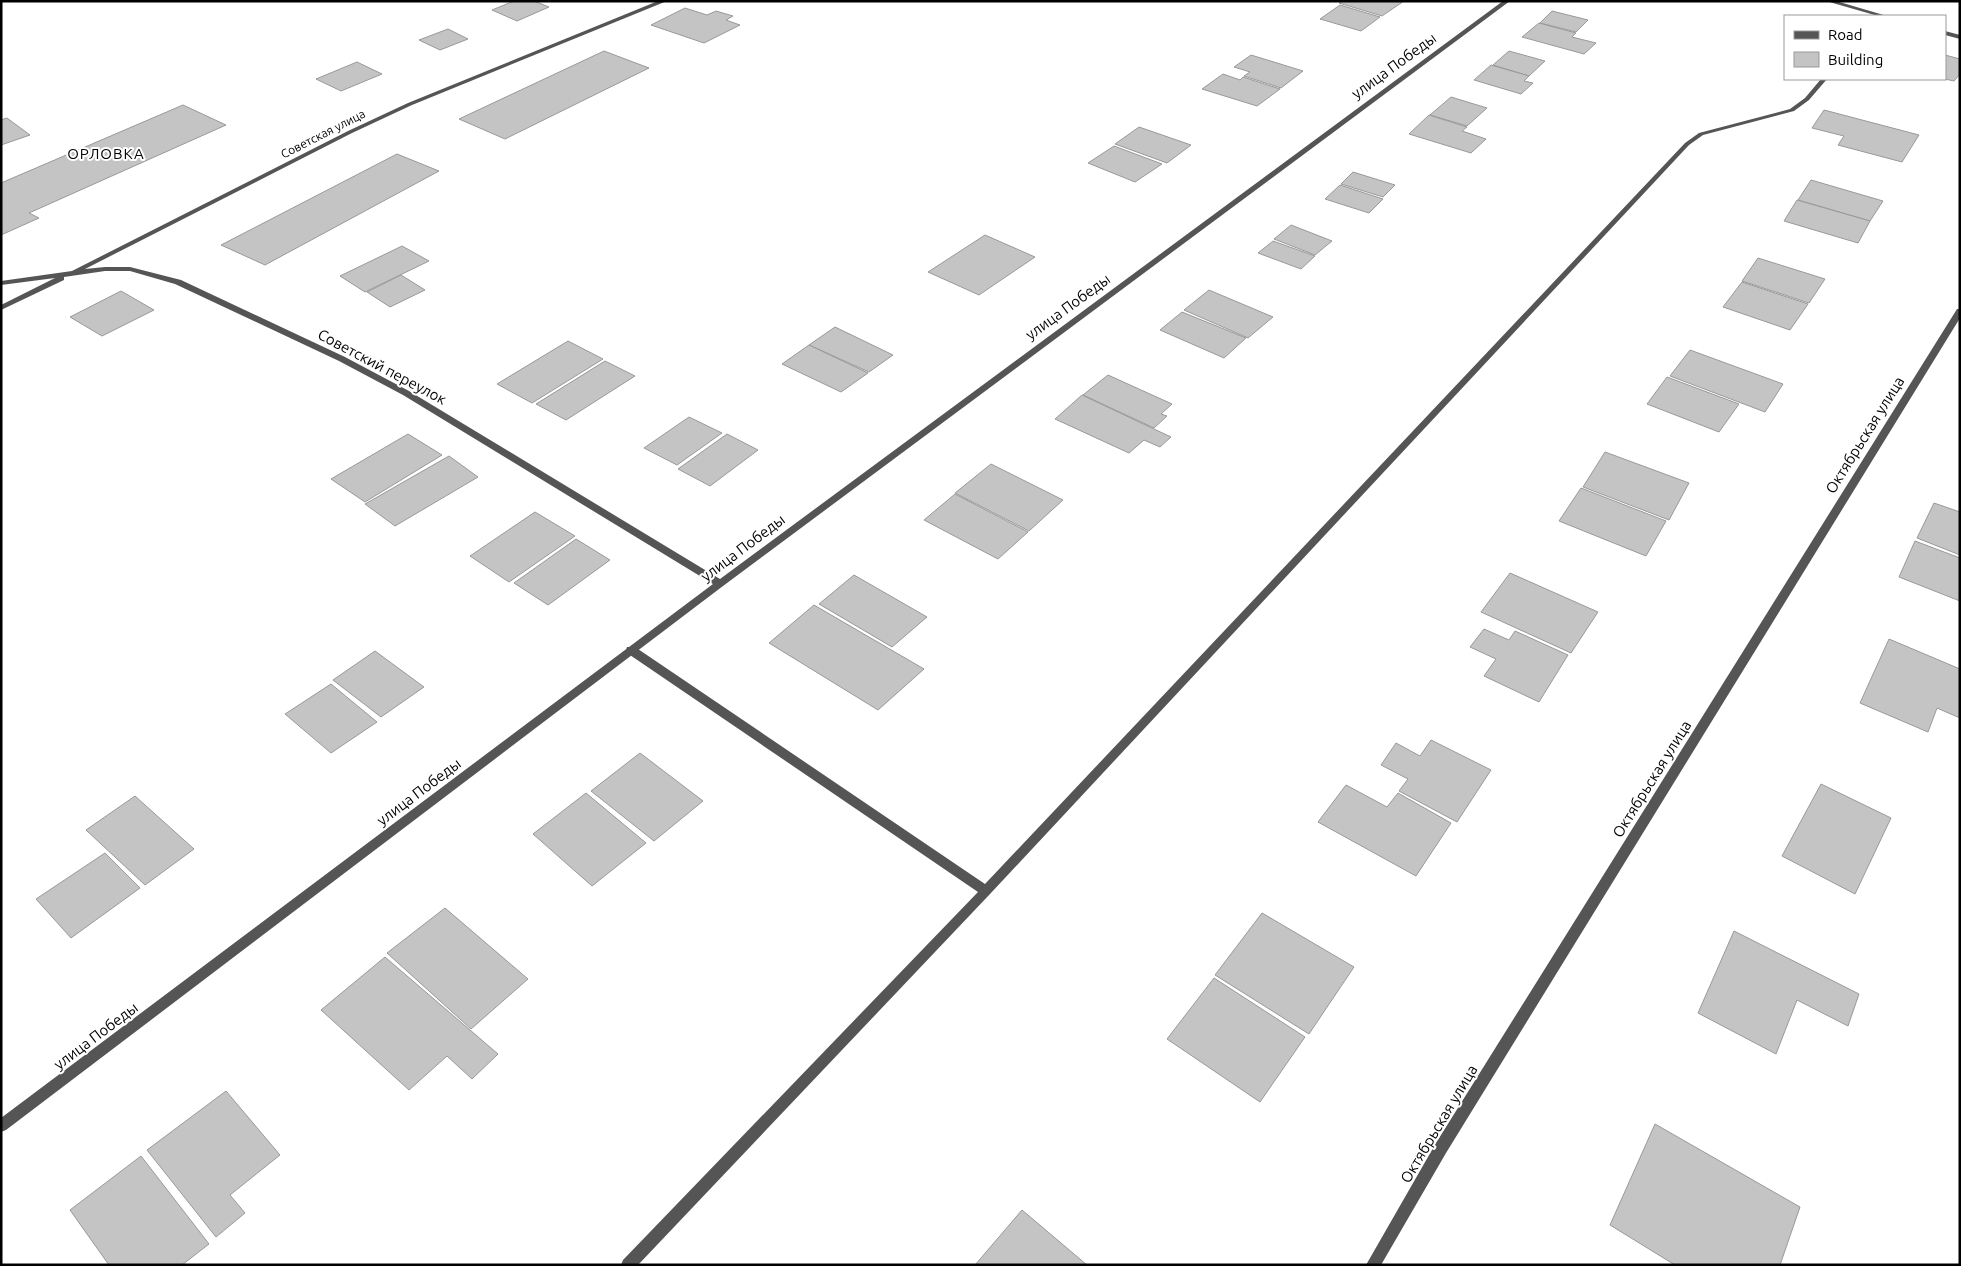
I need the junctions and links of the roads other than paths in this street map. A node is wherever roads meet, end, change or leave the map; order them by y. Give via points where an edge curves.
1 (664, 1) edge
2 (1507, 1) edge
3 (1829, 1) edge
4 (1877, 15) edge
5 (1946, 33) edge
6 (1960, 38) edge
7 (1823, 80) edge
8 (68, 274) junction
9 (1, 283) edge
10 (1, 308) edge
11 (1960, 311) edge
12 (720, 584) junction
13 (631, 650) junction
14 (986, 891) junction
15 (1, 1126) edge
16 (628, 1265) edge
17 (1373, 1265) edge

1 - 8 street, Советская улица via 410,104
2 - 12 street, улица Победы
3 - 4 street
5 - 6 street
7 - 14 street via 1792,110 1701,134 1687,144
8 - 9 street, Советский переулок
8 - 10 street, Советская улица
8 - 12 street, Советский переулок via 130,269 178,282 342,359 406,393
11 - 17 street, Октябрьская улица via 1441,1148
12 - 13 street, улица Победы
13 - 14 street
13 - 15 street, улица Победы
14 - 16 street

